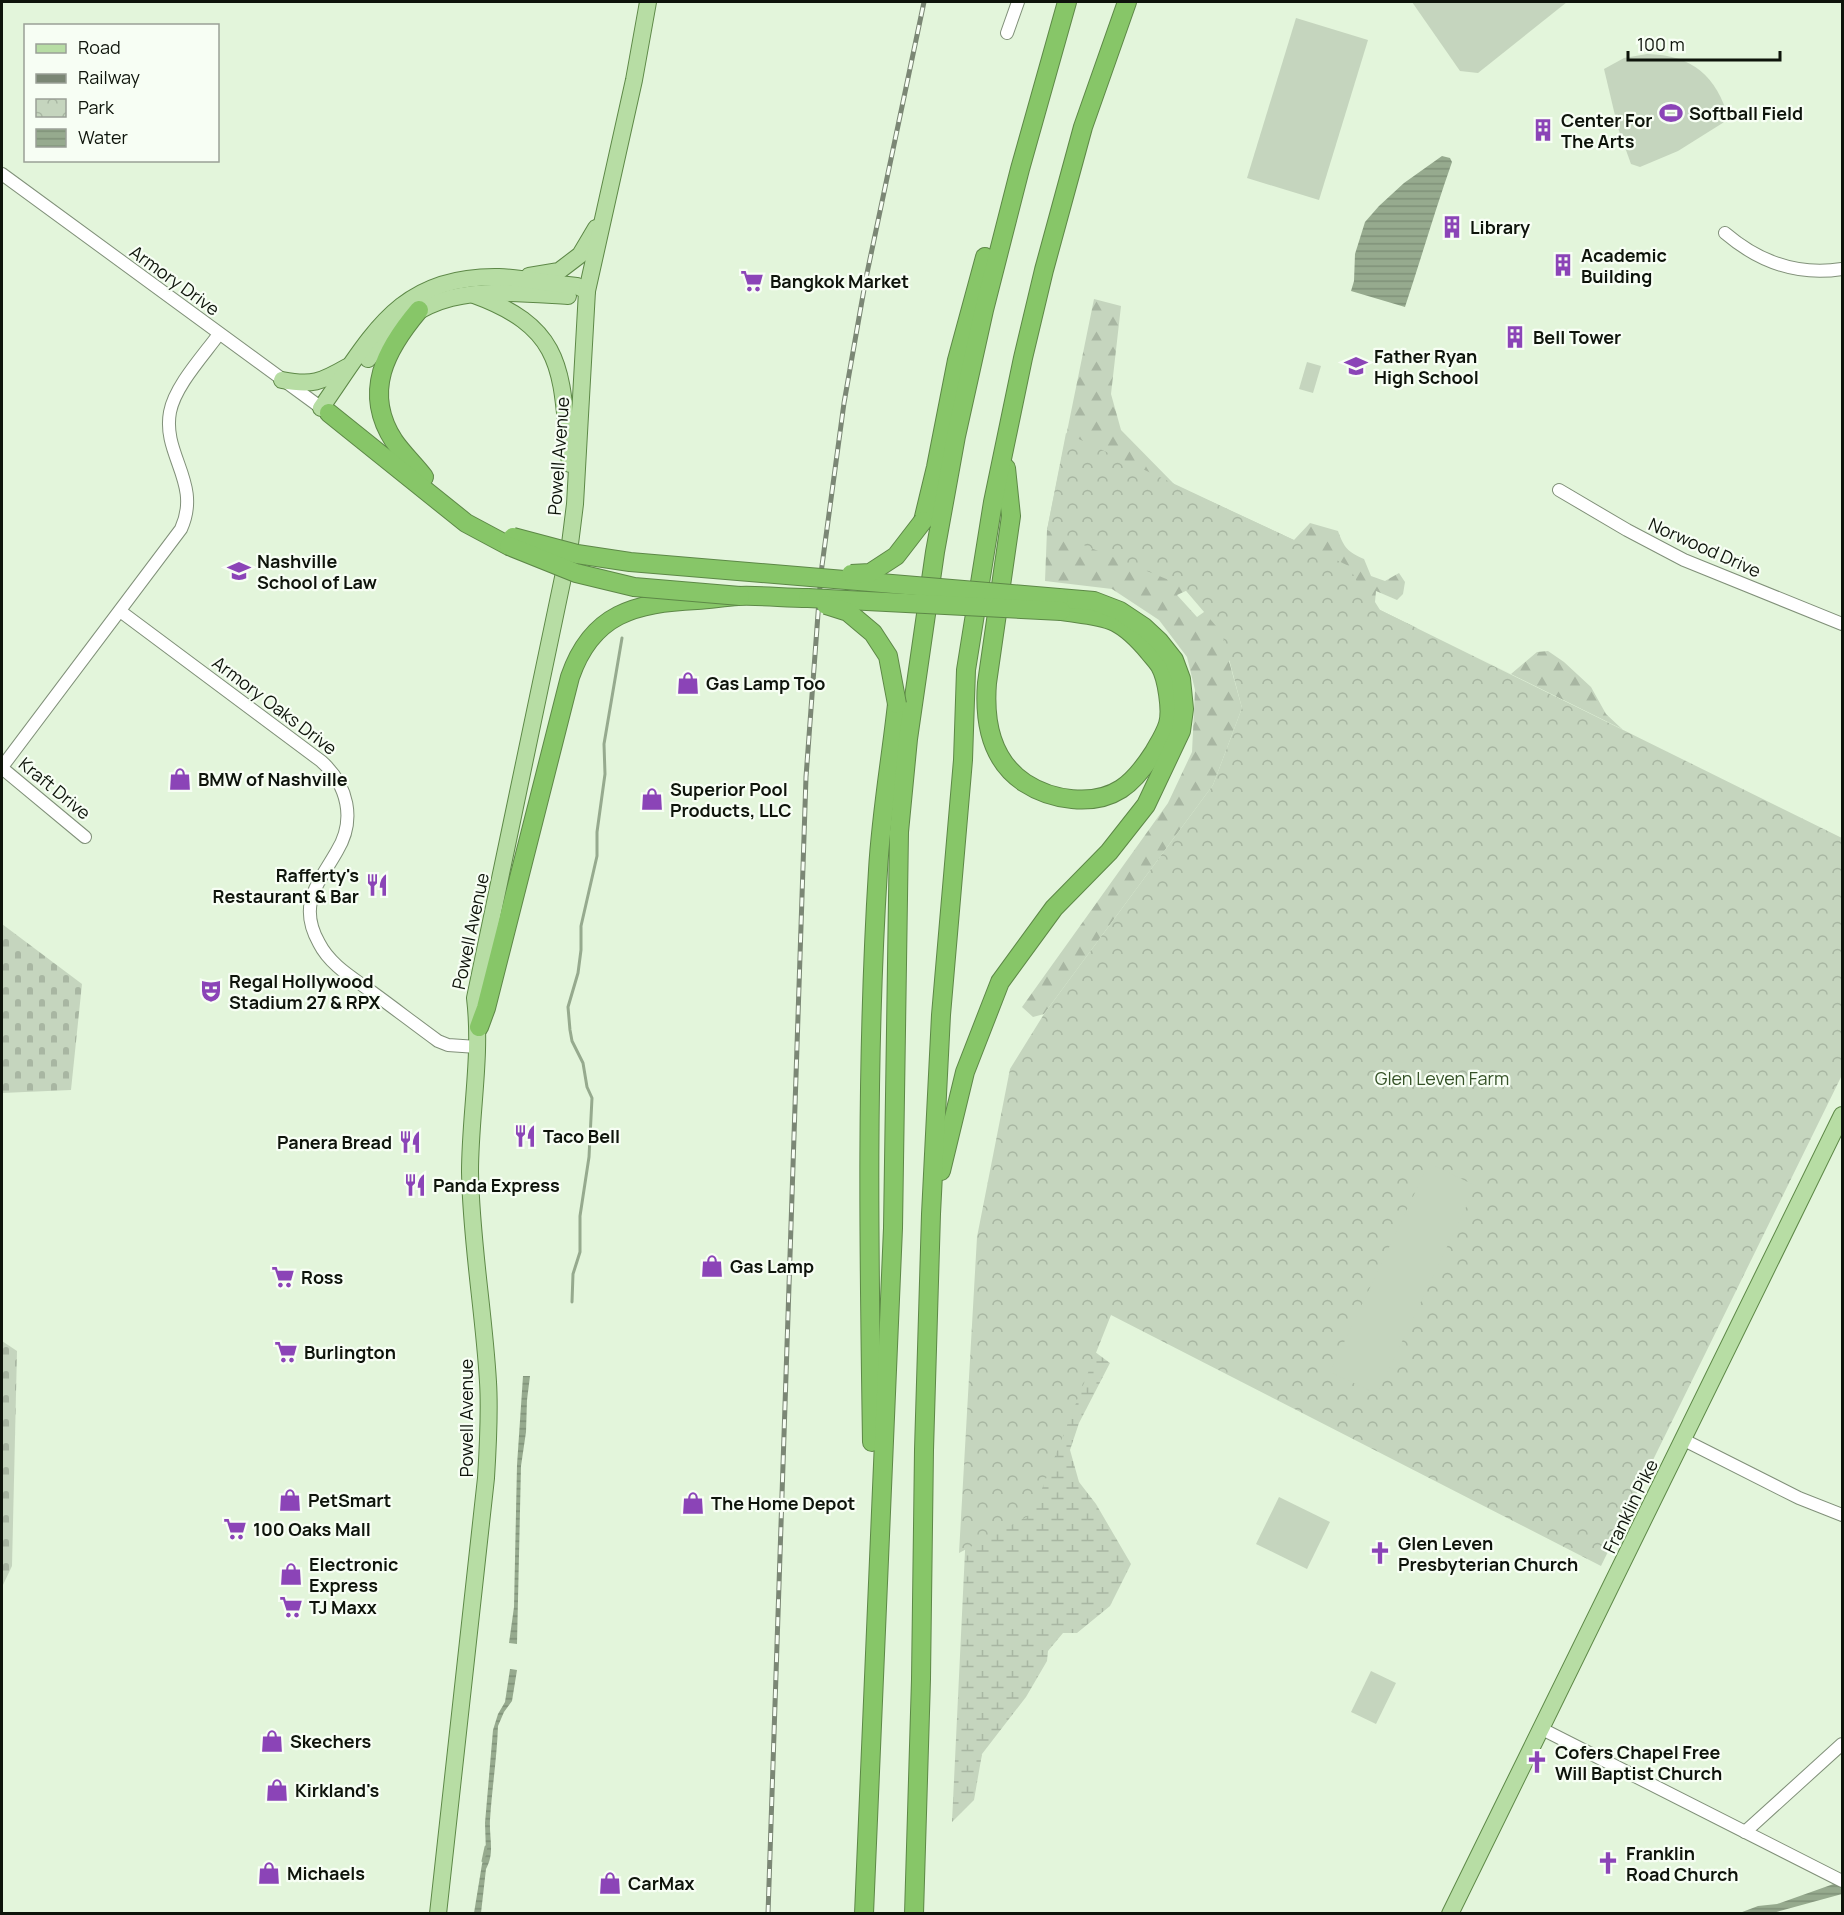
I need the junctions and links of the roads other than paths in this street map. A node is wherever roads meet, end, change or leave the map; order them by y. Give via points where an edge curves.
1 (648, 2) edge
2 (1018, 2) edge
3 (1067, 2) edge
4 (1127, 2) edge
5 (1007, 33) dead end
6 (2, 174) edge
7 (604, 214) junction
8 (1725, 233) dead end
9 (1842, 269) edge
10 (515, 278) junction
11 (587, 291) junction
12 (474, 296) junction
13 (419, 310) junction
14 (219, 334) junction
15 (351, 366) junction
16 (282, 380) junction
17 (325, 411) junction
18 (1004, 447) junction
19 (424, 477) junction
20 (1559, 490) dead end
21 (575, 504) junction
22 (511, 541) junction
23 (810, 576) junction
24 (740, 596) junction
25 (808, 598) junction
26 (1060, 604) junction
27 (120, 611) junction
28 (1842, 624) edge
29 (2, 768) edge
30 (86, 837) dead end
31 (479, 1028) junction
32 (477, 1047) junction
33 (1842, 1115) edge
34 (931, 1214) junction
35 (1684, 1440) junction
36 (1842, 1515) edge
37 (876, 1628) junction
38 (1542, 1729) junction
39 (1842, 1744) edge
40 (1745, 1832) junction
41 (1840, 1880) edge
42 (438, 1914) edge
43 (864, 1914) edge
44 (914, 1914) edge
45 (1450, 1914) edge

1 - 7 main road, Powell Avenue
2 - 5 street
3 - 23 highway, bridge via 1001,194 957,360 922,521 896,556 870,573
3 - 37 highway via 984,310 956,436 908,739 899,832 893,1228
4 - 18 highway via 1067,182
6 - 14 street, Armory Drive
7 - 10 main road via 580,255 559,271
7 - 11 main road, Powell Avenue
8 - 9 street via 1755,255 1786,268
10 - 11 main road via 577,286
10 - 15 main road via 454,282 415,296 382,322
11 - 12 main road via 577,297 495,292
11 - 21 main road, Powell Avenue
12 - 13 main road via 445,299
12 - 21 main road via 523,319 537,330 552,352 560,378
13 - 17 main road via 381,343
13 - 19 highway via 388,354 380,380 380,397 393,439
14 - 16 street, Armory Drive
14 - 27 street via 179,389 170,413 170,434 187,494 183,524
15 - 16 main road via 325,379 302,384
15 - 17 main road
16 - 17 street, Armory Drive
17 - 19 highway
17 - 22 highway via 466,523
18 - 26 highway via 1011,516 987,682 989,736 1007,766 1036,789 1052,796 1084,800 1102,797 1137,776 1149,760 1169,722 1169,700 1161,666 1136,636 1114,621
18 - 34 highway via 966,670
19 - 22 highway
20 - 28 street, Norwood Drive via 1684,560
21 - 31 main road, Powell Avenue via 557,612 475,998
22 - 23 highway, bridge via 630,562
22 - 24 highway, bridge via 576,573 634,587
23 - 26 highway, bridge
24 - 25 highway
24 - 31 highway, bridge via 640,606 615,616 580,653 570,677
25 - 26 highway, bridge
25 - 37 highway, bridge via 848,612 873,633 888,656 897,704 878,869 872,1029 869,1275
26 - 34 highway via 1094,601 1120,611 1159,641 1181,680 1181,731 1146,805 1109,852 1054,908 1000,982 965,1072
27 - 29 street
27 - 32 street, Armory Oaks Drive via 332,771 346,797 348,820 342,842 312,896 311,919 318,942 341,969 438,1041
29 - 30 street, Kraft Drive
31 - 32 main road, Powell Avenue
32 - 42 main road, Powell Avenue via 470,1172 489,1435
33 - 35 main road, Franklin Pike
34 - 44 highway
35 - 36 street via 1799,1498
35 - 38 main road, Franklin Pike
37 - 43 highway
38 - 40 street
38 - 45 main road, Franklin Pike
39 - 40 street
40 - 41 street

